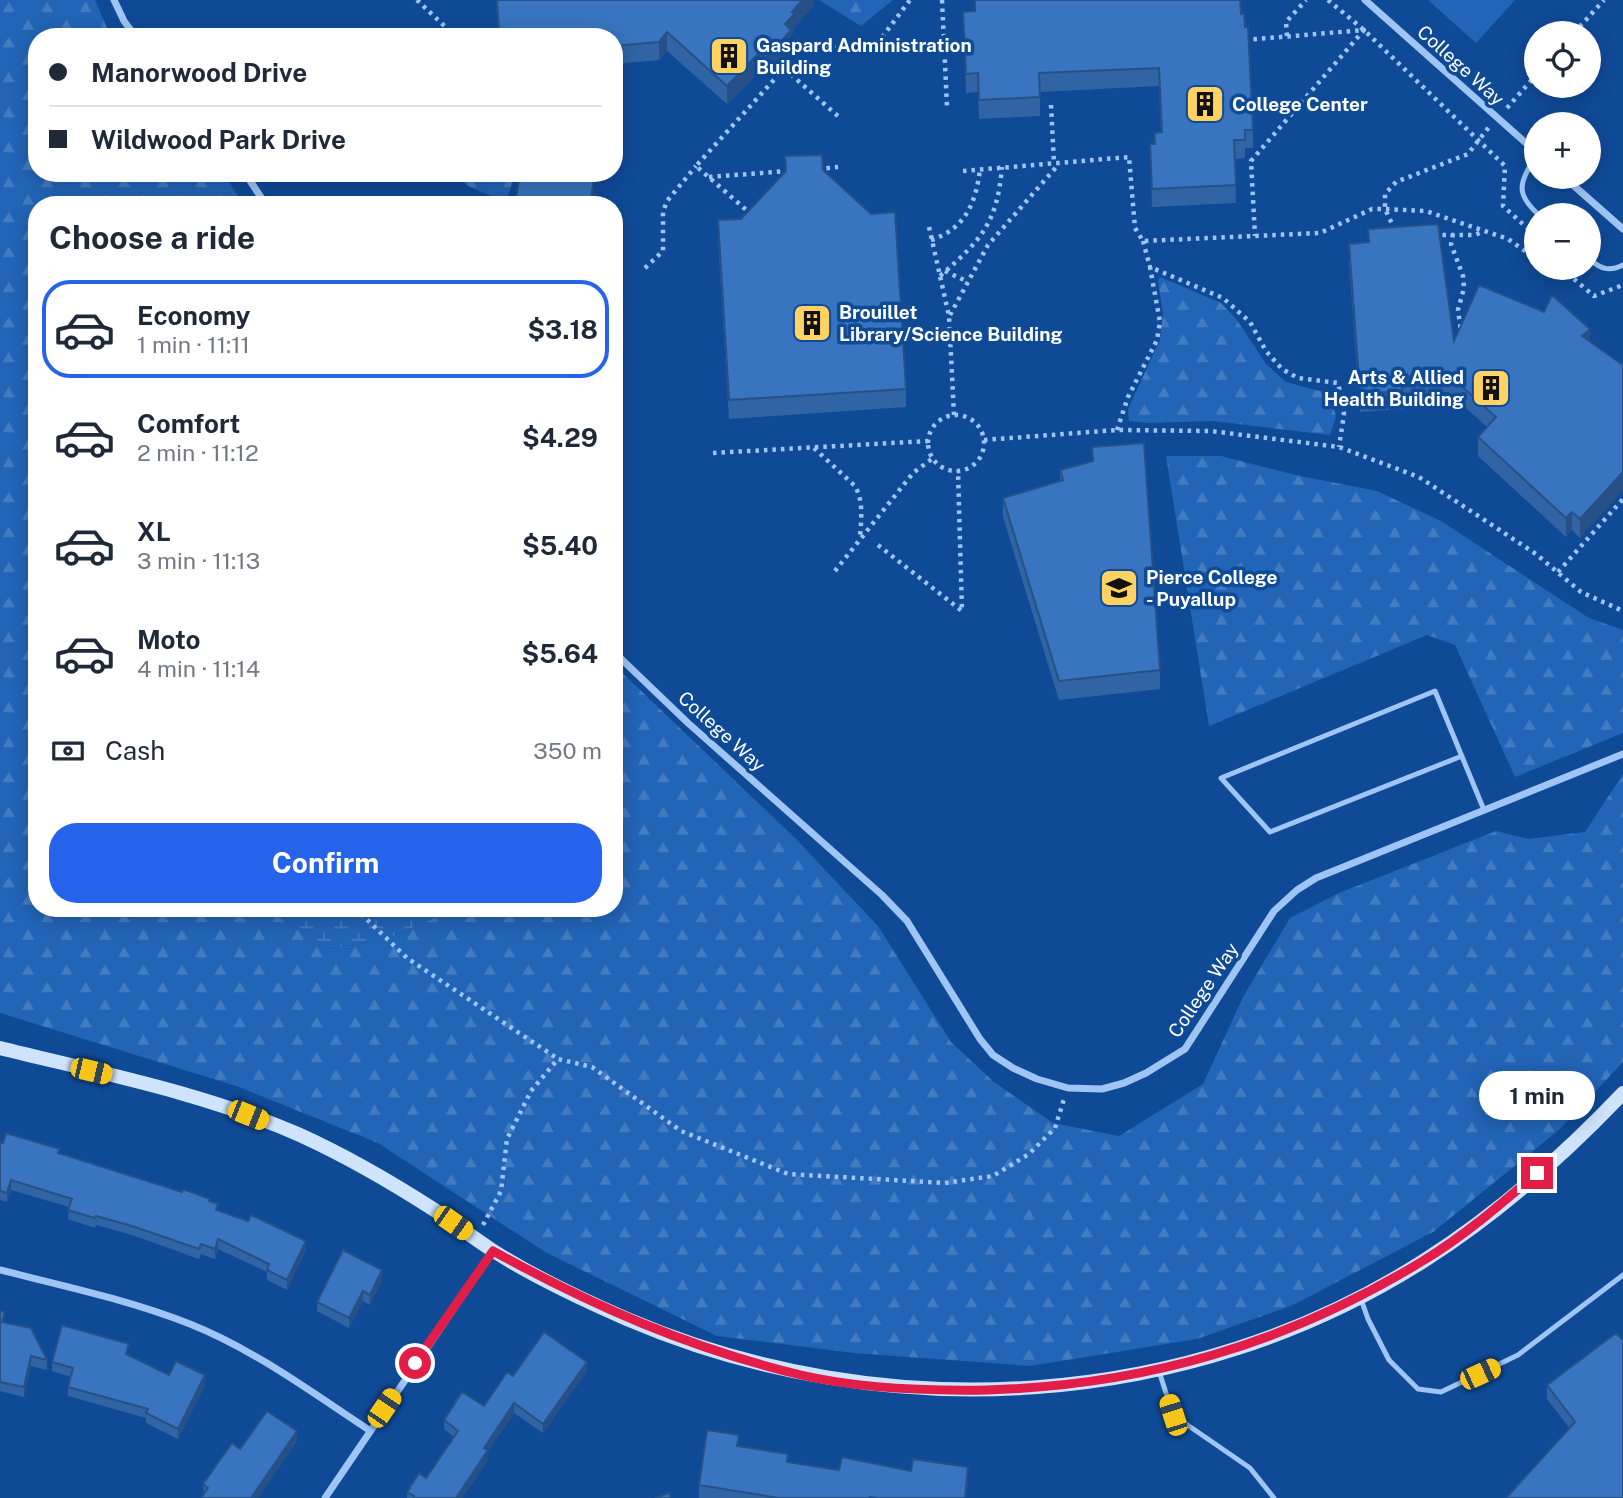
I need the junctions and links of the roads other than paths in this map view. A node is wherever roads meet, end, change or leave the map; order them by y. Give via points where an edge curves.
1 (114, 0) edge
2 (1365, 0) edge
3 (129, 28) edge
4 (1524, 143) edge
5 (1524, 181) edge
6 (1578, 189) edge
7 (1526, 203) edge
8 (1623, 229) edge
9 (1623, 265) edge
10 (1601, 268) edge
11 (623, 661) edge
12 (1623, 754) edge
13 (1462, 756) junction
14 (1484, 810) junction
15 (0, 1048) edge
16 (1623, 1093) edge
17 (493, 1251) junction
18 (0, 1270) edge
19 (1623, 1275) edge
20 (1360, 1296) junction
21 (1158, 1371) junction
22 (369, 1430) junction
23 (325, 1498) edge
24 (1274, 1498) edge

1 - 3 street
2 - 4 street, College Way
5 - 7 lane
6 - 8 street
9 - 10 lane via 1611,270
11 - 14 street, College Way via 907,922 993,1055 1025,1074 1068,1088 1102,1089 1124,1083 1185,1049 1274,911 1297,890 1316,878
12 - 14 street, College Way
13 - 13 lane via 1435,691 1221,778 1270,832
13 - 14 lane
15 - 17 street via 177,1091 301,1136 430,1207
16 - 20 street via 1491,1212 1422,1262
17 - 21 street via 632,1321 802,1375 956,1391 1026,1388
17 - 22 street
18 - 22 street via 191,1324 263,1360
19 - 20 lane via 1518,1355 1441,1392 1418,1389 1389,1360
20 - 21 street via 1248,1345
21 - 24 lane via 1173,1415 1250,1468
22 - 23 street

